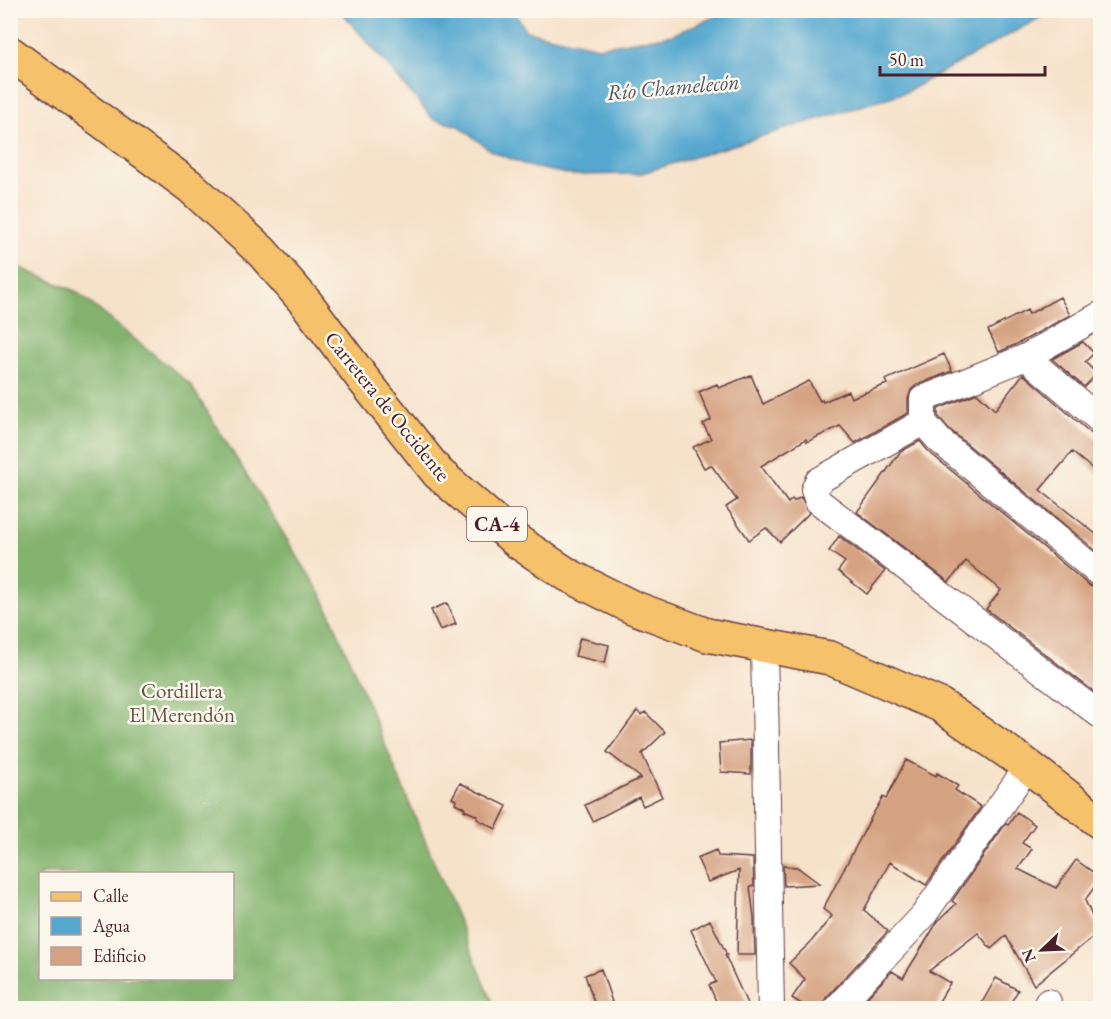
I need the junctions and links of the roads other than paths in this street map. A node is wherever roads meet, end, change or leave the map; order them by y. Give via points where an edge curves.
1 (10, 53) edge
2 (1101, 315) edge
3 (1026, 357) junction
4 (1101, 420) edge
5 (923, 422) junction
6 (1101, 574) edge
7 (764, 646) junction
8 (1101, 715) edge
9 (1028, 766) junction
10 (1101, 822) edge
11 (772, 1008) edge
12 (837, 1008) edge

1 - 7 main road, Carretera de Occidente / CA-4 via 190,187 262,252 438,473 518,542 568,575 632,607 707,635
2 - 3 street
3 - 4 street
3 - 5 street via 923,399
5 - 6 street via 939,440
5 - 8 street via 818,481 814,490 818,501
7 - 9 main road, Carretera de Occidente / CA-4 via 830,658 940,705
7 - 11 street
9 - 10 main road, Carretera de Occidente / CA-4
9 - 12 street via 923,916

